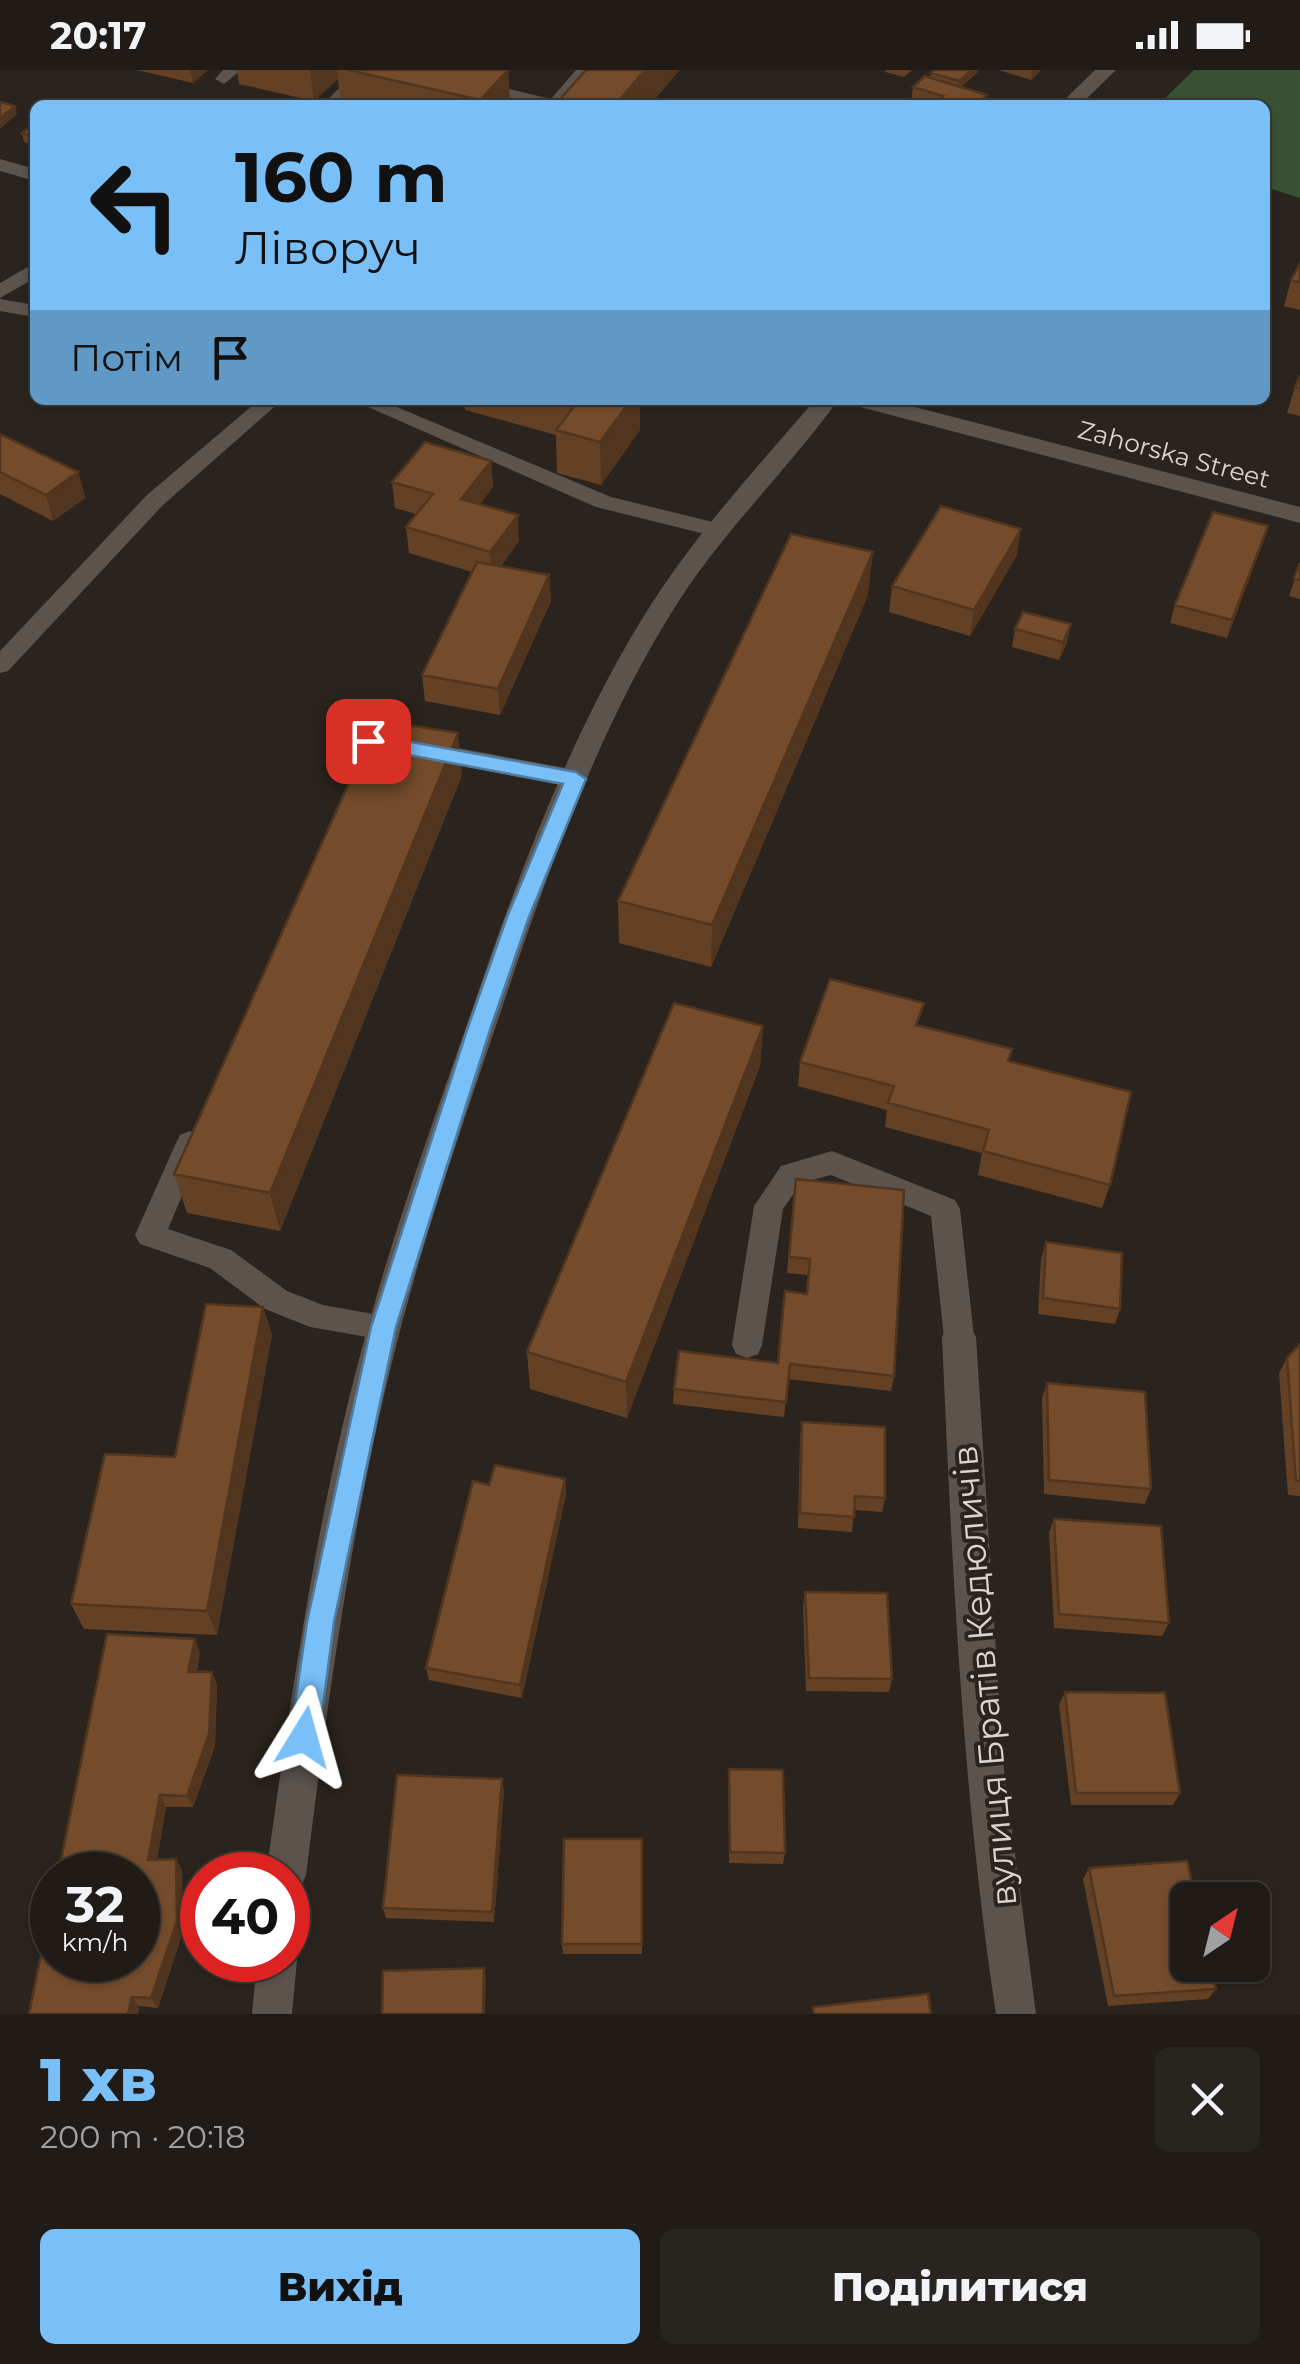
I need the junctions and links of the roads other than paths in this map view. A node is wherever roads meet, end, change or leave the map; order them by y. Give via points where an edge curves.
1 (368, 70) edge
2 (407, 70) edge
3 (585, 70) edge
4 (1106, 70) edge
5 (334, 100) edge
6 (534, 100) edge
7 (559, 100) edge
8 (1074, 100) edge
9 (0, 165) edge
10 (30, 174) edge
11 (30, 272) edge
12 (0, 292) edge
13 (0, 305) edge
14 (30, 310) edge
15 (266, 405) edge
16 (374, 405) edge
17 (823, 405) edge
18 (880, 405) edge
19 (1300, 515) edge
20 (717, 530) junction
21 (0, 664) edge
22 (406, 748) edge
23 (576, 779) junction
24 (198, 1125) edge
25 (384, 1327) junction
26 (959, 1337) joint
27 (747, 1346) dead end
28 (289, 1852) edge
29 (275, 1982) edge
30 (272, 2014) edge
31 (1016, 2014) edge

1 - 5 lane
2 - 6 lane
3 - 7 lane
4 - 8 street
9 - 10 street
11 - 12 lane
13 - 14 lane
15 - 21 lane via 155,500
16 - 20 lane via 604,502
17 - 20 street
18 - 19 street, Zahorska Street
20 - 23 street via 664,604
22 - 23 lane
23 - 25 street via 478,1030
24 - 25 lane via 150,1234 220,1259 276,1300 320,1318
25 - 28 street via 320,1622
26 - 27 lane via 945,1209 832,1163 791,1174 769,1206
26 - 31 street, вулиця Братів Кедюличів via 974,1630
29 - 30 street

